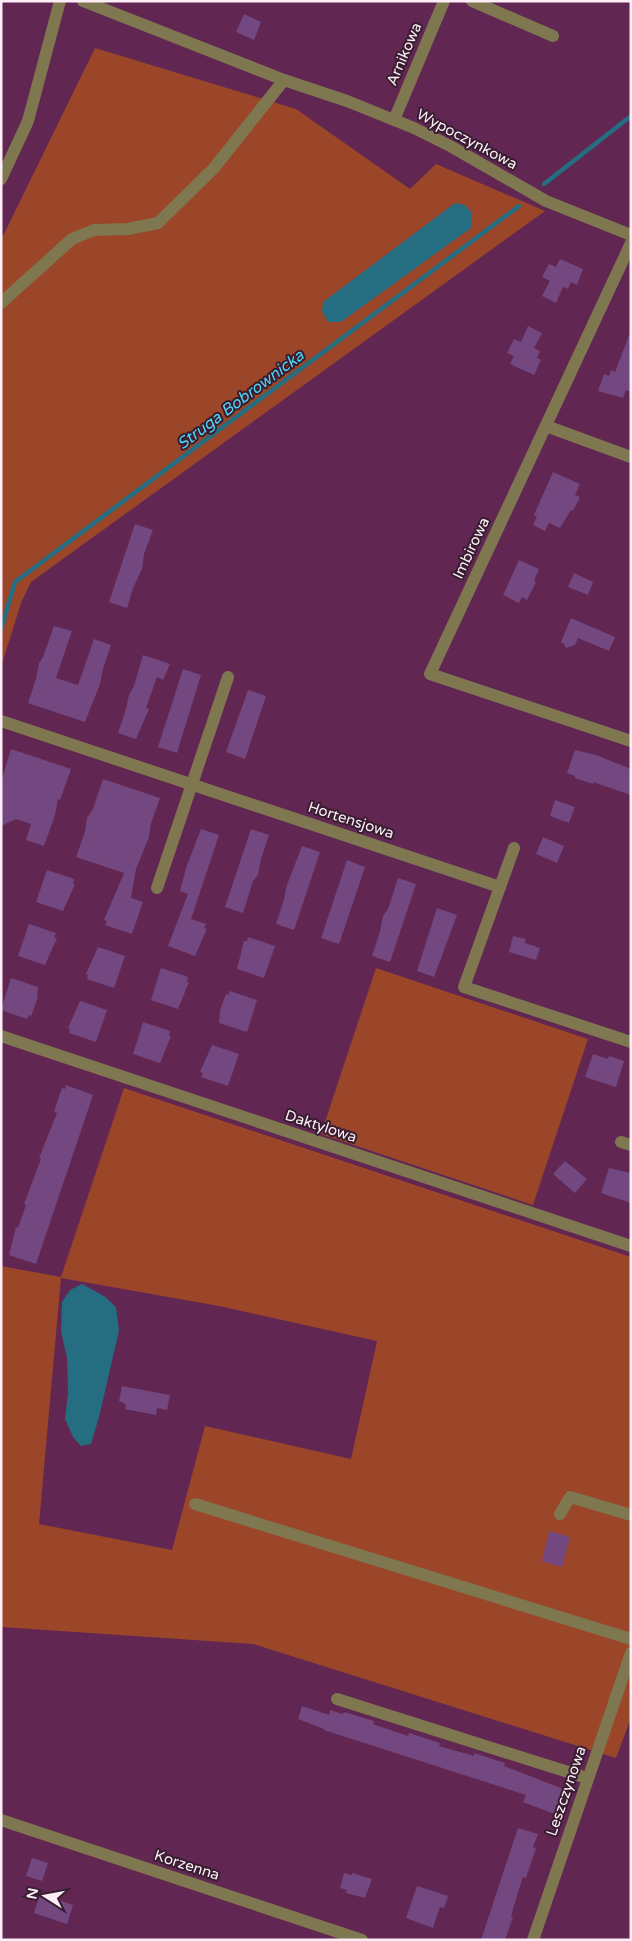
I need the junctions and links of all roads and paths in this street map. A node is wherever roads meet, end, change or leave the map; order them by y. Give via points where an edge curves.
1 (60, 1) edge
2 (83, 1) edge
3 (444, 1) edge
4 (472, 1) edge
5 (553, 36) dead end
6 (284, 80) junction
7 (394, 120) junction
8 (1, 179) edge
9 (631, 234) edge
10 (631, 243) edge
11 (1, 303) edge
12 (546, 426) junction
13 (631, 457) edge
14 (228, 677) dead end
15 (1, 721) edge
16 (631, 741) edge
17 (192, 784) junction
18 (514, 848) dead end
19 (500, 887) junction
20 (157, 888) dead end
21 (1, 1036) edge
22 (631, 1042) edge
23 (631, 1246) edge
24 (195, 1504) dead end
25 (560, 1514) dead end
26 (631, 1515) edge
27 (631, 1638) edge
28 (631, 1653) edge
29 (337, 1699) dead end
30 (587, 1778) junction
31 (1, 1820) edge
32 (362, 1940) edge
33 (532, 1940) edge

1 - 8 street via 28,121
2 - 6 street, Wypoczynkowa
3 - 7 street, Arnikowa
4 - 5 street
6 - 7 street, Wypoczynkowa
6 - 11 street via 214,168 158,223 128,229 94,230 72,239
7 - 9 street, Wypoczynkowa via 452,147 546,201
10 - 12 street, Imbirowa
12 - 13 street
12 - 16 street, Imbirowa via 430,674
14 - 17 street
15 - 17 street, Hortensjowa
17 - 19 street, Hortensjowa
17 - 20 street
18 - 19 street
19 - 22 street via 464,987
21 - 23 street, Daktylowa
24 - 27 street
25 - 26 street via 570,1497
28 - 30 street, Leszczynowa
29 - 30 street
30 - 33 street, Leszczynowa
31 - 32 street, Korzenna

